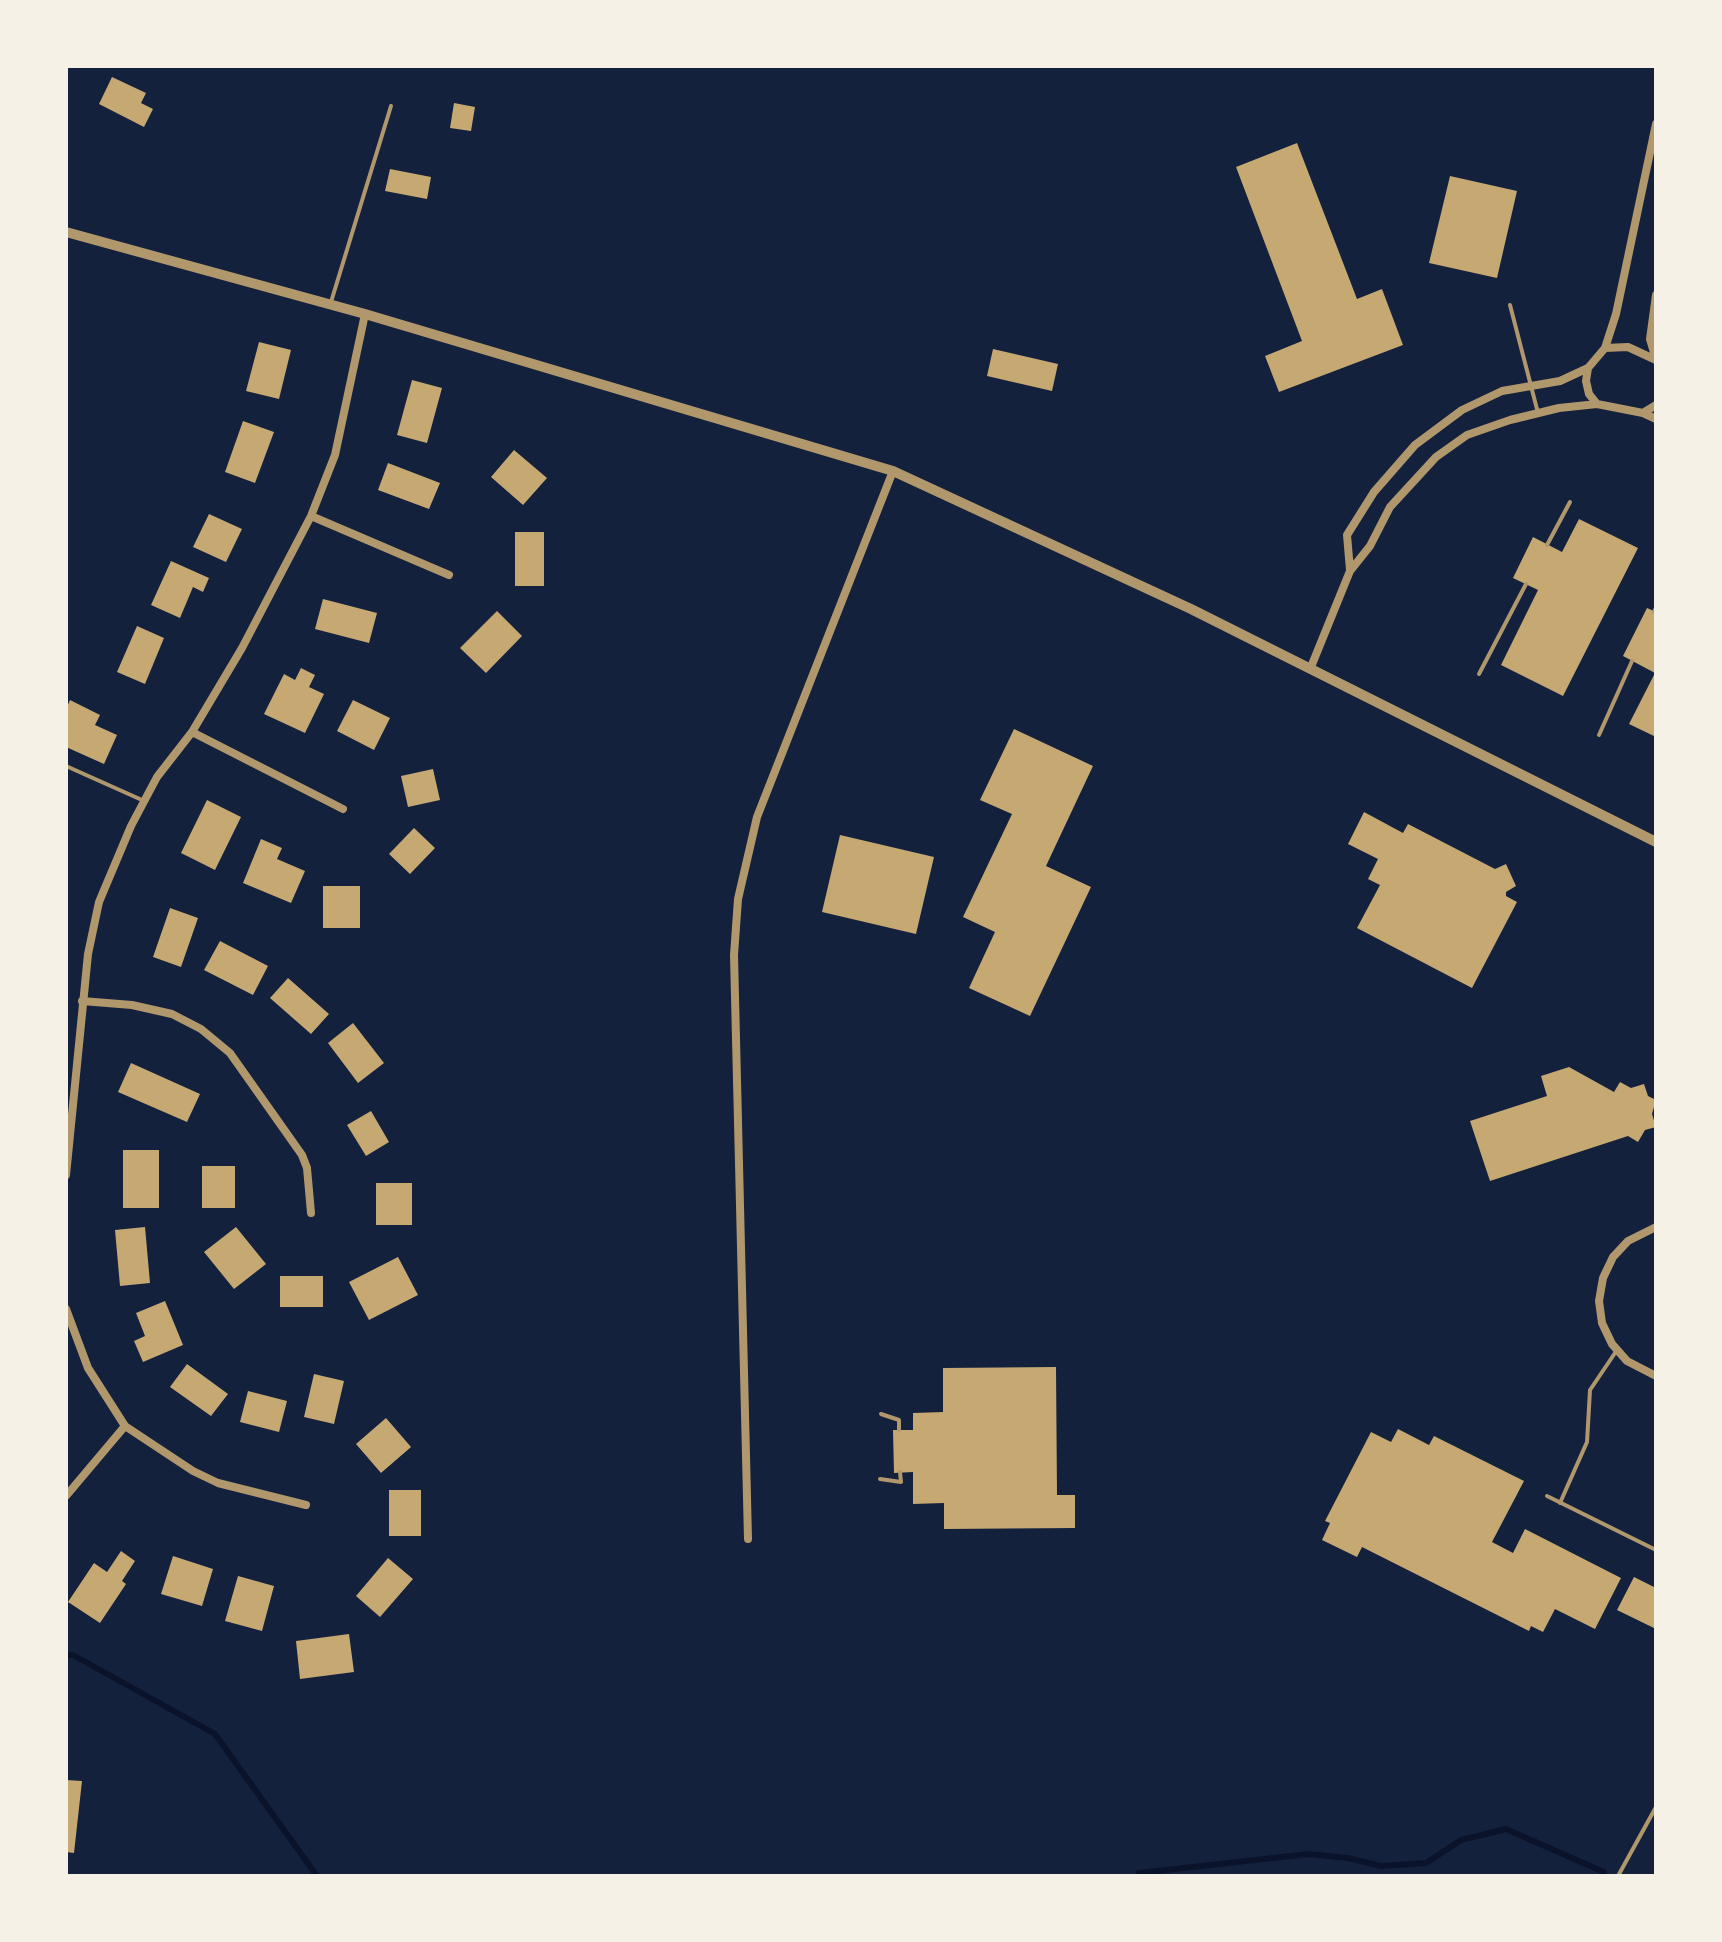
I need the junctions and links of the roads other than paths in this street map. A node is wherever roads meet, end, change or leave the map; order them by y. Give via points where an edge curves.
1 (391, 106) dead end
2 (1656, 124) edge
3 (66, 232) edge
4 (1656, 295) edge
5 (330, 305) junction
6 (1510, 305) dead end
7 (365, 314) junction
8 (1605, 348) junction
9 (1656, 359) edge
10 (1588, 368) junction
11 (1529, 384) junction
12 (1597, 404) junction
13 (1656, 405) edge
14 (1538, 413) junction
15 (1643, 413) junction
16 (1656, 419) edge
17 (893, 471) junction
18 (1570, 502) dead end
19 (311, 516) junction
20 (1547, 545) dead end
21 (1350, 571) junction
22 (449, 575) dead end
23 (1526, 584) dead end
24 (1632, 661) dead end
25 (1311, 667) junction
26 (1479, 674) dead end
27 (192, 732) junction
28 (1599, 735) dead end
29 (66, 766) edge
30 (144, 801) junction
31 (343, 809) dead end
32 (1656, 842) edge
33 (82, 1001) junction
34 (66, 1175) edge
35 (311, 1213) dead end
36 (1656, 1227) edge
37 (66, 1309) edge
38 (1617, 1350) junction
39 (1656, 1376) edge
40 (881, 1414) dead end
41 (125, 1426) junction
42 (899, 1430) dead end
43 (900, 1472) dead end
44 (880, 1479) dead end
45 (66, 1496) edge
46 (1547, 1496) dead end
47 (1560, 1503) junction
48 (306, 1505) dead end
49 (748, 1539) dead end
50 (1656, 1550) edge
51 (1656, 1807) edge
52 (1618, 1876) edge

1 - 5 lane
2 - 8 street
3 - 5 street
4 - 9 street via 1650,339
5 - 7 street
6 - 11 lane
7 - 17 street
7 - 19 street via 335,455
8 - 9 street via 1628,347
8 - 10 street
10 - 11 street via 1560,381
10 - 12 street via 1589,394
11 - 14 lane
11 - 21 street via 1462,410 1397,462 1347,535
12 - 14 street
12 - 15 street
13 - 15 street
14 - 21 street via 1467,435 1436,457 1390,507
15 - 16 street
17 - 25 street
17 - 49 street via 757,817 738,899 734,969
18 - 20 lane
19 - 22 street
19 - 27 street via 276,589
21 - 25 street
23 - 26 lane
24 - 28 lane
25 - 32 street
27 - 30 street
27 - 31 street
29 - 30 lane
30 - 33 street via 99,902
33 - 34 street
33 - 35 street via 172,1014 230,1053 302,1155
36 - 38 street via 1628,1241 1603,1278 1602,1323
37 - 41 street via 88,1368
38 - 39 street
38 - 47 lane via 1590,1390 1587,1442
40 - 42 lane via 899,1420
41 - 45 street
41 - 48 street via 218,1483
43 - 44 lane via 901,1482
46 - 47 lane
47 - 50 lane
51 - 52 lane

